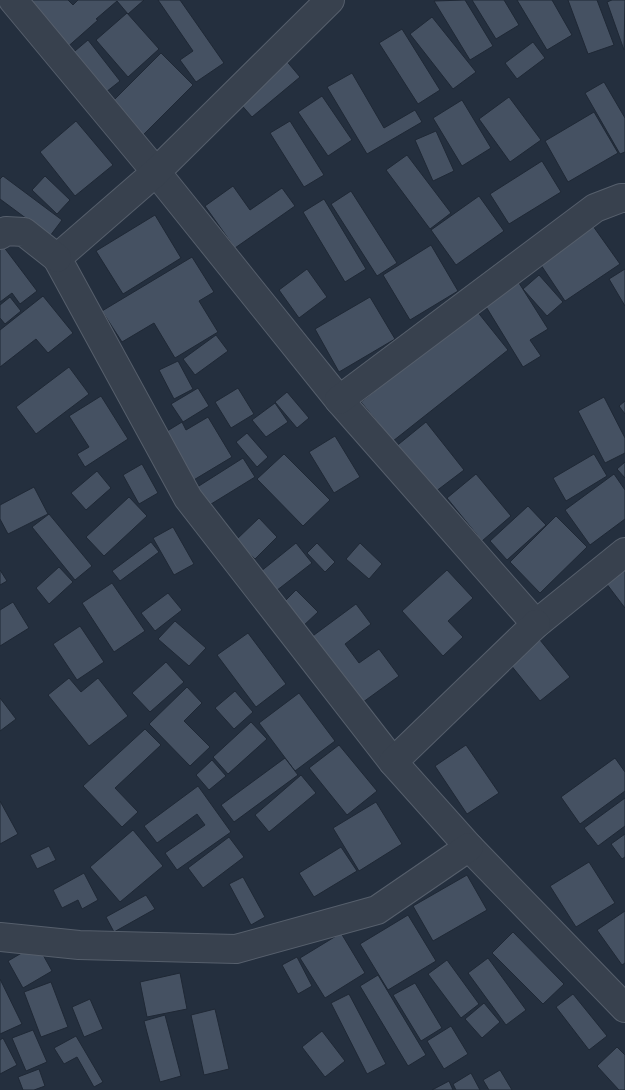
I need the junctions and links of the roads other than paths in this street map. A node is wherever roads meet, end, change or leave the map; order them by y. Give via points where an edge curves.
1 (13, 0) edge
2 (330, 0) edge
3 (156, 172) junction
4 (625, 198) edge
5 (0, 209) edge
6 (12, 233) edge
7 (57, 258) junction
8 (339, 400) junction
9 (625, 552) edge
10 (536, 624) junction
11 (392, 762) junction
12 (469, 847) junction
13 (0, 937) edge
14 (625, 1008) edge

1 - 3 street
2 - 3 street
3 - 7 street
3 - 8 street
4 - 8 street via 595,208
5 - 6 street
6 - 7 street
7 - 11 street via 188,498
8 - 10 street
9 - 10 street
10 - 11 street
11 - 12 street
12 - 13 street via 377,910 236,949 79,945
12 - 14 street

